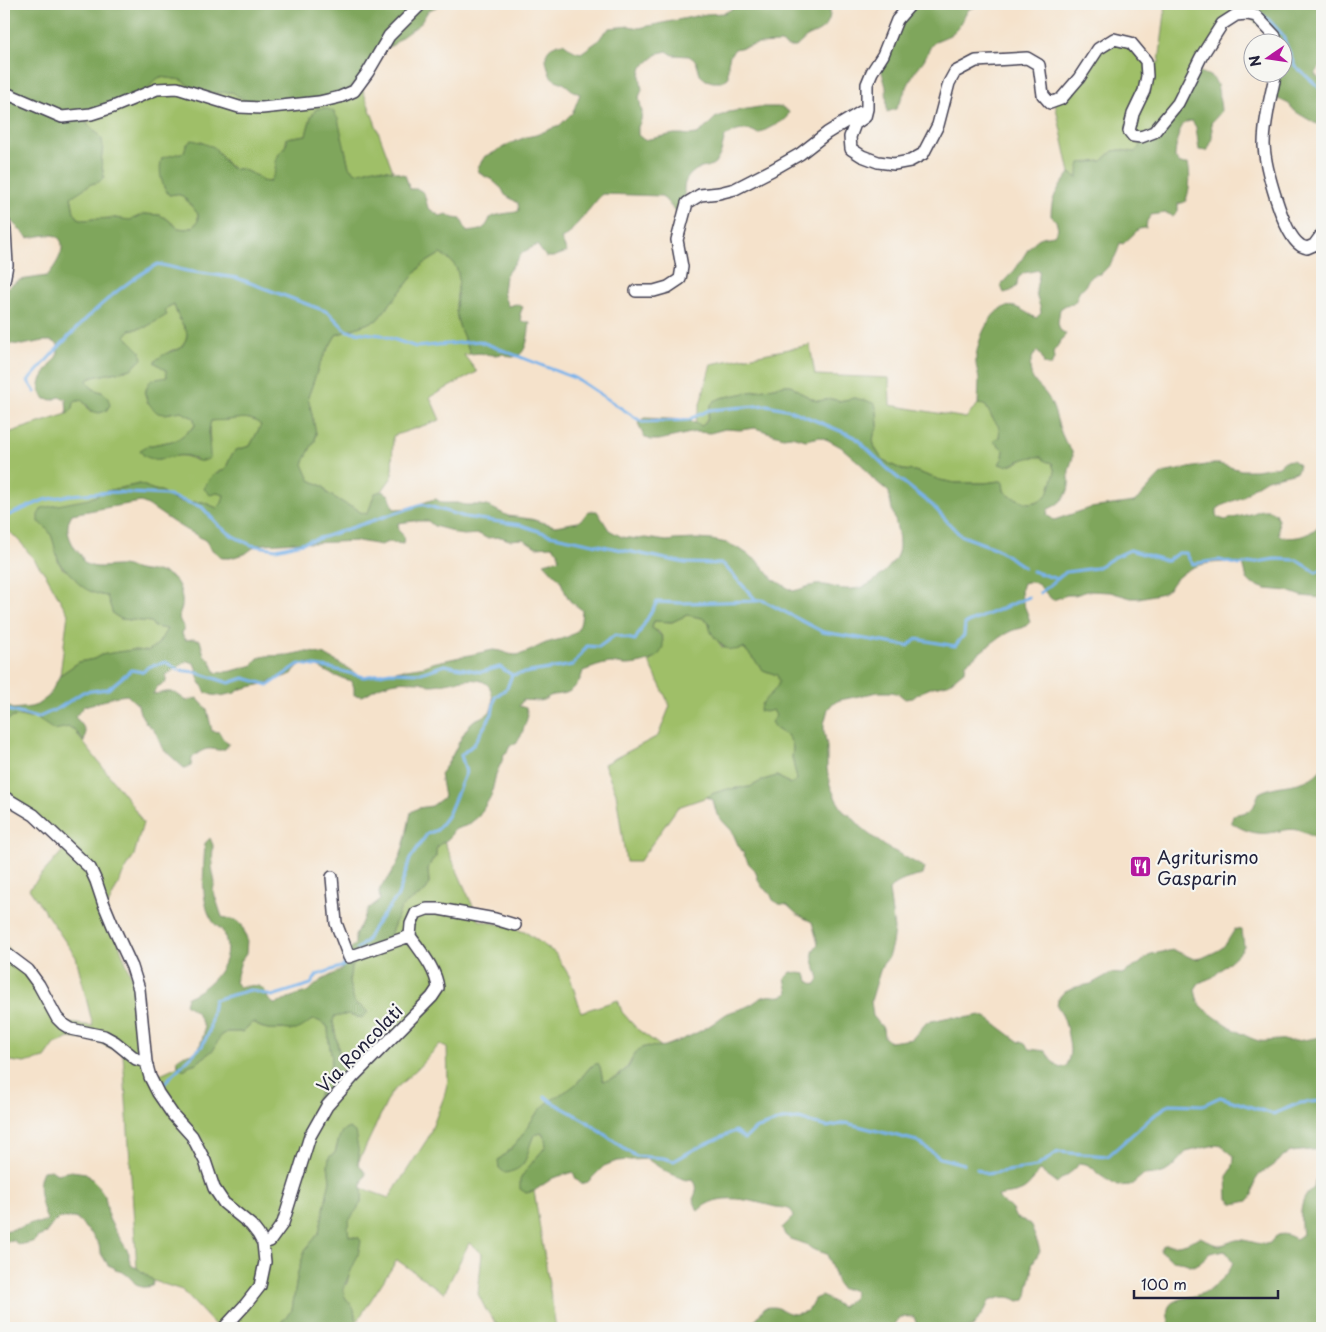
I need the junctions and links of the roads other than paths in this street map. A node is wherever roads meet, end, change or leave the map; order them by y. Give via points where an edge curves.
1 (420, 4) edge
2 (911, 4) edge
3 (1271, 32) edge
4 (1274, 82) edge
5 (4, 91) edge
6 (866, 109) junction
7 (4, 223) edge
8 (1322, 234) edge
9 (4, 281) edge
10 (636, 291) dead end
11 (4, 797) edge
12 (332, 877) dead end
13 (515, 925) dead end
14 (410, 936) junction
15 (4, 952) edge
16 (146, 1062) junction
17 (263, 1244) junction
18 (224, 1328) edge

1 - 5 street via 389,36 354,90 319,102 239,107 177,88 157,89 105,110 62,118
2 - 6 street via 897,20 883,55 872,72 867,84
3 - 6 street via 1256,16 1247,14 1222,24 1178,103 1154,132 1141,137 1132,136 1129,131 1144,91 1146,61 1131,43 1114,39 1098,49 1061,99 1050,103 1043,95 1039,65 1027,58 976,62 955,72 938,125 923,154 910,161 878,162 851,149 850,138 855,124 865,117
4 - 8 street via 1264,146 1271,186 1287,228 1299,245 1307,248 1314,245
6 - 10 street via 764,174 735,189 700,195 687,203 676,240 682,267 680,279 654,291
7 - 9 street via 8,265
11 - 16 street via 34,815 90,868 134,975
12 - 14 street via 336,923 349,957
13 - 14 street via 495,918 427,909 416,913
14 - 17 street, Via Roncolati via 431,968 438,988 327,1106 310,1136 283,1223 270,1241
15 - 16 street via 28,970 63,1024 71,1029 104,1036 136,1059
16 - 17 street via 158,1093 192,1136 214,1188 224,1203 251,1225
17 - 18 street via 265,1262 260,1286

